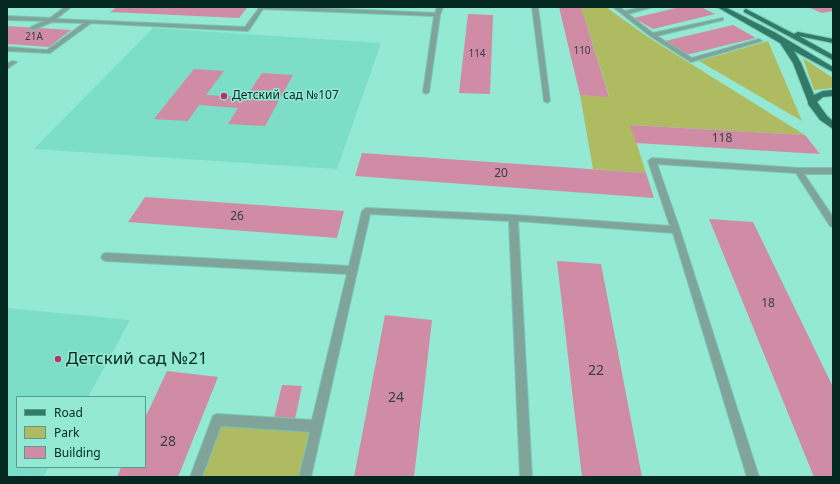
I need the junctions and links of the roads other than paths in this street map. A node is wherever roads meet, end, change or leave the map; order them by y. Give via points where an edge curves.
1 (68, 7) edge
2 (261, 7) edge
3 (440, 7) edge
4 (535, 7) edge
5 (616, 7) edge
6 (650, 7) edge
7 (720, 7) edge
8 (738, 7) edge
9 (624, 12) junction
10 (437, 15) junction
11 (7, 18) edge
12 (721, 19) dead end
13 (51, 20) junction
14 (89, 22) junction
15 (33, 28) dead end
16 (785, 31) junction
17 (652, 35) junction
18 (773, 35) junction
19 (759, 41) dead end
20 (833, 41) edge
21 (7, 49) edge
22 (833, 58) edge
23 (14, 62) dead end
24 (7, 67) edge
25 (833, 70) edge
26 (426, 92) dead end
27 (833, 93) edge
28 (547, 101) dead end
29 (812, 104) junction
30 (833, 126) edge
31 (798, 171) junction
32 (833, 171) edge
33 (513, 218) junction
34 (833, 224) edge
35 (676, 230) junction
36 (106, 257) dead end
37 (352, 270) junction
38 (317, 426) junction
39 (196, 477) edge
40 (305, 477) edge
41 (526, 477) edge
42 (753, 477) edge

1 - 13 lane
2 - 10 lane
2 - 14 lane via 247,29
3 - 10 lane
4 - 28 lane
5 - 9 lane
6 - 9 lane
7 - 18 main road
8 - 16 main road
9 - 17 lane
10 - 26 lane
11 - 13 lane
12 - 17 lane
13 - 14 lane
13 - 15 lane
14 - 21 lane via 48,52
16 - 20 main road
16 - 22 main road
17 - 19 lane via 691,60
18 - 25 main road
18 - 29 main road via 788,47
23 - 24 lane
27 - 29 main road via 817,96
29 - 30 main road
31 - 32 lane
31 - 34 lane
31 - 35 lane via 652,161
33 - 35 lane
33 - 37 lane via 366,211
33 - 41 lane
35 - 42 lane
36 - 37 lane
37 - 38 lane
38 - 39 lane via 217,420
38 - 40 lane

